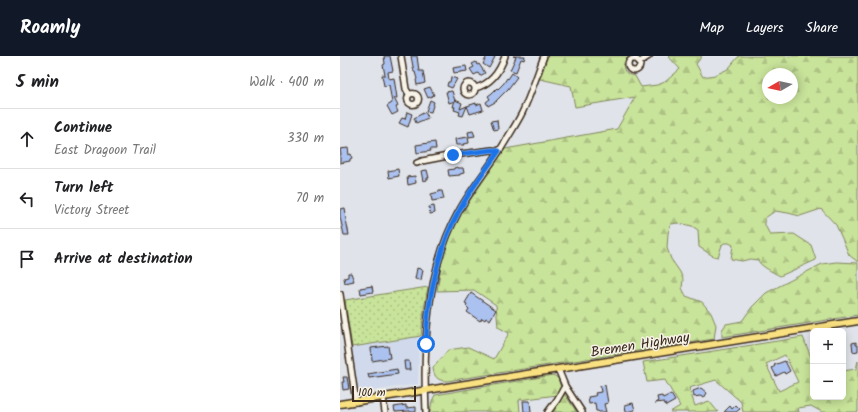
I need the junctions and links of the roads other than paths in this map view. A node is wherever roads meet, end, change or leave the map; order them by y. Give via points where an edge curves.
1 (401, 56) edge
2 (506, 56) edge
3 (544, 56) edge
4 (649, 56) edge
5 (640, 62) dead end
6 (475, 88) dead end
7 (409, 94) dead end
8 (499, 151) junction
9 (417, 163) dead end
10 (340, 294) edge
11 (858, 321) edge
12 (558, 369) junction
13 (565, 386) junction
14 (425, 390) junction
15 (383, 397) junction
16 (356, 402) junction
17 (340, 404) edge
18 (385, 412) edge
19 (426, 412) edge
20 (548, 412) edge
21 (582, 412) edge

1 - 7 street
2 - 6 street via 495,76 486,84
3 - 8 street via 522,114
4 - 5 street
8 - 9 street via 453,155
8 - 14 street via 458,213 440,256 428,319
10 - 16 street
11 - 12 main road, Bremen Highway
12 - 13 street
12 - 14 main road, Bremen Highway
13 - 20 street
13 - 21 street
14 - 15 main road, Bremen Highway
14 - 19 street
15 - 16 main road, Bremen Highway
15 - 18 street
16 - 17 main road, Bremen Highway

